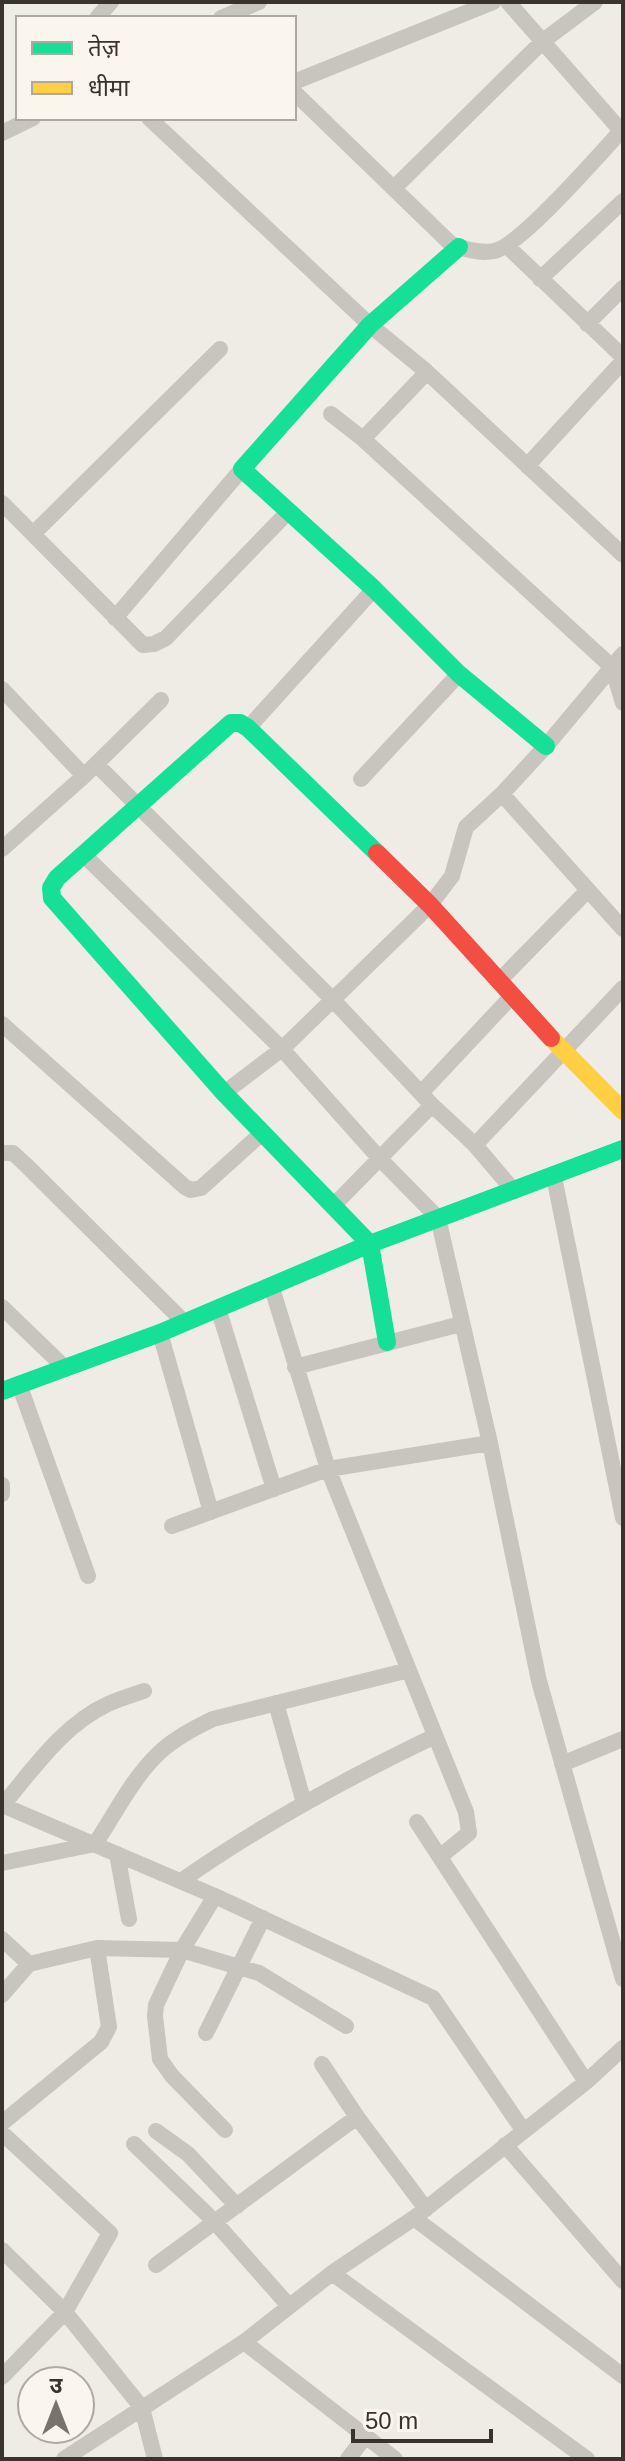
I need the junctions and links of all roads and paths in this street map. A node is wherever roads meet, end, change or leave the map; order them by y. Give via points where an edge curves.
1 (259, 2) edge
2 (493, 2) edge
3 (508, 2) edge
4 (595, 2) edge
5 (226, 16) edge
6 (543, 41) junction
7 (296, 81) edge
8 (296, 94) edge
9 (29, 120) edge
10 (151, 120) edge
11 (622, 132) edge
12 (2, 133) edge
13 (394, 188) junction
14 (623, 201) edge
15 (507, 246) junction
16 (459, 247) junction
17 (540, 279) junction
18 (623, 288) edge
19 (587, 324) junction
20 (370, 325) junction
21 (220, 349) dead end
22 (623, 359) edge
23 (427, 372) junction
24 (331, 414) dead end
25 (363, 439) junction
26 (527, 466) junction
27 (242, 469) junction
28 (2, 503) edge
29 (288, 512) junction
30 (33, 534) junction
31 (623, 555) edge
32 (374, 589) junction
33 (115, 618) junction
34 (619, 661) edge
35 (459, 674) junction
36 (2, 689) edge
37 (161, 700) dead end
38 (623, 703) edge
39 (248, 728) junction
40 (546, 746) junction
41 (90, 770) junction
42 (361, 779) dead end
43 (502, 794) junction
44 (138, 806) junction
45 (2, 849) edge
46 (84, 855) junction
47 (588, 890) junction
48 (430, 905) junction
49 (623, 929) edge
50 (499, 981) junction
51 (623, 988) edge
52 (512, 996) junction
53 (333, 1000) junction
54 (2, 1024) edge
55 (282, 1049) junction
56 (564, 1052) junction
57 (224, 1093) junction
58 (426, 1099) junction
59 (623, 1111) edge
60 (262, 1133) junction
61 (475, 1145) junction
62 (623, 1149) edge
63 (2, 1153) edge
64 (380, 1159) junction
65 (554, 1177) junction
66 (514, 1191) junction
67 (334, 1205) junction
68 (438, 1218) junction
69 (370, 1244) junction
70 (271, 1285) junction
71 (2, 1307) edge
72 (218, 1308) junction
73 (185, 1323) junction
74 (461, 1324) junction
75 (160, 1333) junction
76 (387, 1342) junction
77 (64, 1367) junction
78 (295, 1367) junction
79 (11, 1388) edge
80 (490, 1443) junction
81 (328, 1469) junction
82 (2, 1485) edge
83 (274, 1489) junction
84 (2, 1494) edge
85 (211, 1512) junction
86 (623, 1518) edge
87 (172, 1526) dead end
88 (88, 1576) dead end
89 (409, 1670) junction
90 (144, 1691) dead end
91 (276, 1703) junction
92 (435, 1736) junction
93 (623, 1739) edge
94 (562, 1764) junction
95 (304, 1803) junction
96 (2, 1805) edge
97 (417, 1822) dead end
98 (95, 1844) junction
99 (117, 1854) junction
100 (441, 1856) junction
101 (2, 1863) edge
102 (181, 1881) junction
103 (215, 1896) junction
104 (263, 1918) junction
105 (129, 1919) dead end
106 (2, 1939) edge
107 (97, 1948) junction
108 (182, 1950) junction
109 (29, 1964) junction
110 (240, 1966) junction
111 (623, 1979) edge
112 (2, 1995) edge
113 (346, 2026) dead end
114 (206, 2033) dead end
115 (623, 2048) edge
116 (322, 2064) dead end
117 (586, 2082) junction
118 (357, 2117) junction
119 (2, 2123) edge
120 (225, 2130) dead end
121 (523, 2130) junction
122 (156, 2131) dead end
123 (2, 2133) edge
124 (134, 2144) dead end
125 (505, 2145) junction
126 (237, 2206) junction
127 (420, 2214) junction
128 (214, 2221) junction
129 (2, 2250) edge
130 (156, 2265) dead end
131 (332, 2273) junction
132 (623, 2281) edge
133 (289, 2306) junction
134 (65, 2312) junction
135 (244, 2342) junction
136 (623, 2376) edge
137 (2, 2377) edge
138 (142, 2408) junction
139 (365, 2437) junction
140 (64, 2459) edge
141 (155, 2459) edge
142 (348, 2459) edge
143 (395, 2459) edge
144 (587, 2459) edge

1 - 5 street
2 - 7 street
3 - 6 street
4 - 6 street
6 - 11 street
6 - 13 street
8 - 13 street
9 - 12 street
10 - 20 street
11 - 15 street
13 - 16 street
14 - 17 street
15 - 16 street via 481,252
15 - 17 street
16 - 20 street
17 - 19 street
18 - 19 street
19 - 22 street
20 - 23 street
20 - 27 street
21 - 30 street
22 - 26 street
23 - 25 street
23 - 26 street
24 - 25 street
25 - 34 street
26 - 31 street
27 - 29 street
27 - 33 street
28 - 30 street
29 - 32 street
29 - 33 street via 166,638 143,645
30 - 33 street
32 - 35 street
32 - 39 street
34 - 38 street
34 - 40 street
35 - 40 street
35 - 42 street
36 - 41 street
37 - 41 street
39 - 44 street via 231,723
39 - 48 street
40 - 43 street
41 - 44 street
41 - 45 street
43 - 47 street
43 - 48 street via 466,827 452,876
44 - 46 street
44 - 53 street
46 - 55 street
46 - 57 street via 57,878 52,898
47 - 49 street
47 - 50 street
48 - 50 street
48 - 53 street
50 - 52 street
51 - 56 street
52 - 56 street
52 - 58 street
53 - 55 street
53 - 58 street
54 - 60 street via 191,1190 201,1188
55 - 57 street
55 - 64 street
56 - 59 street
56 - 61 street
57 - 60 street
58 - 61 street
58 - 64 street
60 - 67 street
61 - 66 street
62 - 65 street
63 - 73 street via 13,1153 27,1166
64 - 67 street
64 - 68 street
65 - 66 street
65 - 86 street
66 - 68 street
67 - 69 street
68 - 69 street
68 - 74 street
69 - 70 street
69 - 76 street
70 - 72 street
70 - 78 street
71 - 77 street
72 - 73 street
72 - 83 street
73 - 75 street
74 - 76 street
74 - 80 street
75 - 77 street
75 - 85 street
76 - 78 street
77 - 79 street
78 - 81 street
79 - 88 street
80 - 81 street
80 - 94 street via 539,1681
81 - 83 street
81 - 89 street
82 - 84 street
83 - 85 street
85 - 87 street
89 - 91 street
89 - 92 street
90 - 96 street via 83,1719
91 - 95 street
91 - 98 street via 213,1719 161,1751
92 - 95 street
92 - 100 street via 466,1812 469,1833
93 - 94 street
94 - 111 street
95 - 102 street
96 - 98 street
97 - 100 street
98 - 99 street
98 - 101 street
99 - 102 street
99 - 105 street
100 - 117 street
102 - 103 street
103 - 104 street
103 - 108 street
104 - 110 street
104 - 121 street via 433,1998
106 - 109 street
107 - 108 street
107 - 109 street
107 - 119 street via 106,2035
108 - 110 street
108 - 120 street via 156,2005 160,2059
109 - 112 street
110 - 113 street
110 - 114 street
115 - 117 street
116 - 118 street
117 - 121 street
118 - 126 street
118 - 127 street
121 - 125 street
122 - 126 street via 188,2154
123 - 134 street via 110,2233
124 - 128 street
125 - 127 street
125 - 132 street
126 - 128 street
127 - 131 street
127 - 136 street
128 - 130 street
128 - 133 street
129 - 134 street
131 - 133 street
131 - 144 street
133 - 135 street
134 - 137 street
134 - 138 street
135 - 138 street
135 - 139 street
138 - 140 street
138 - 141 street
139 - 142 street
139 - 143 street

